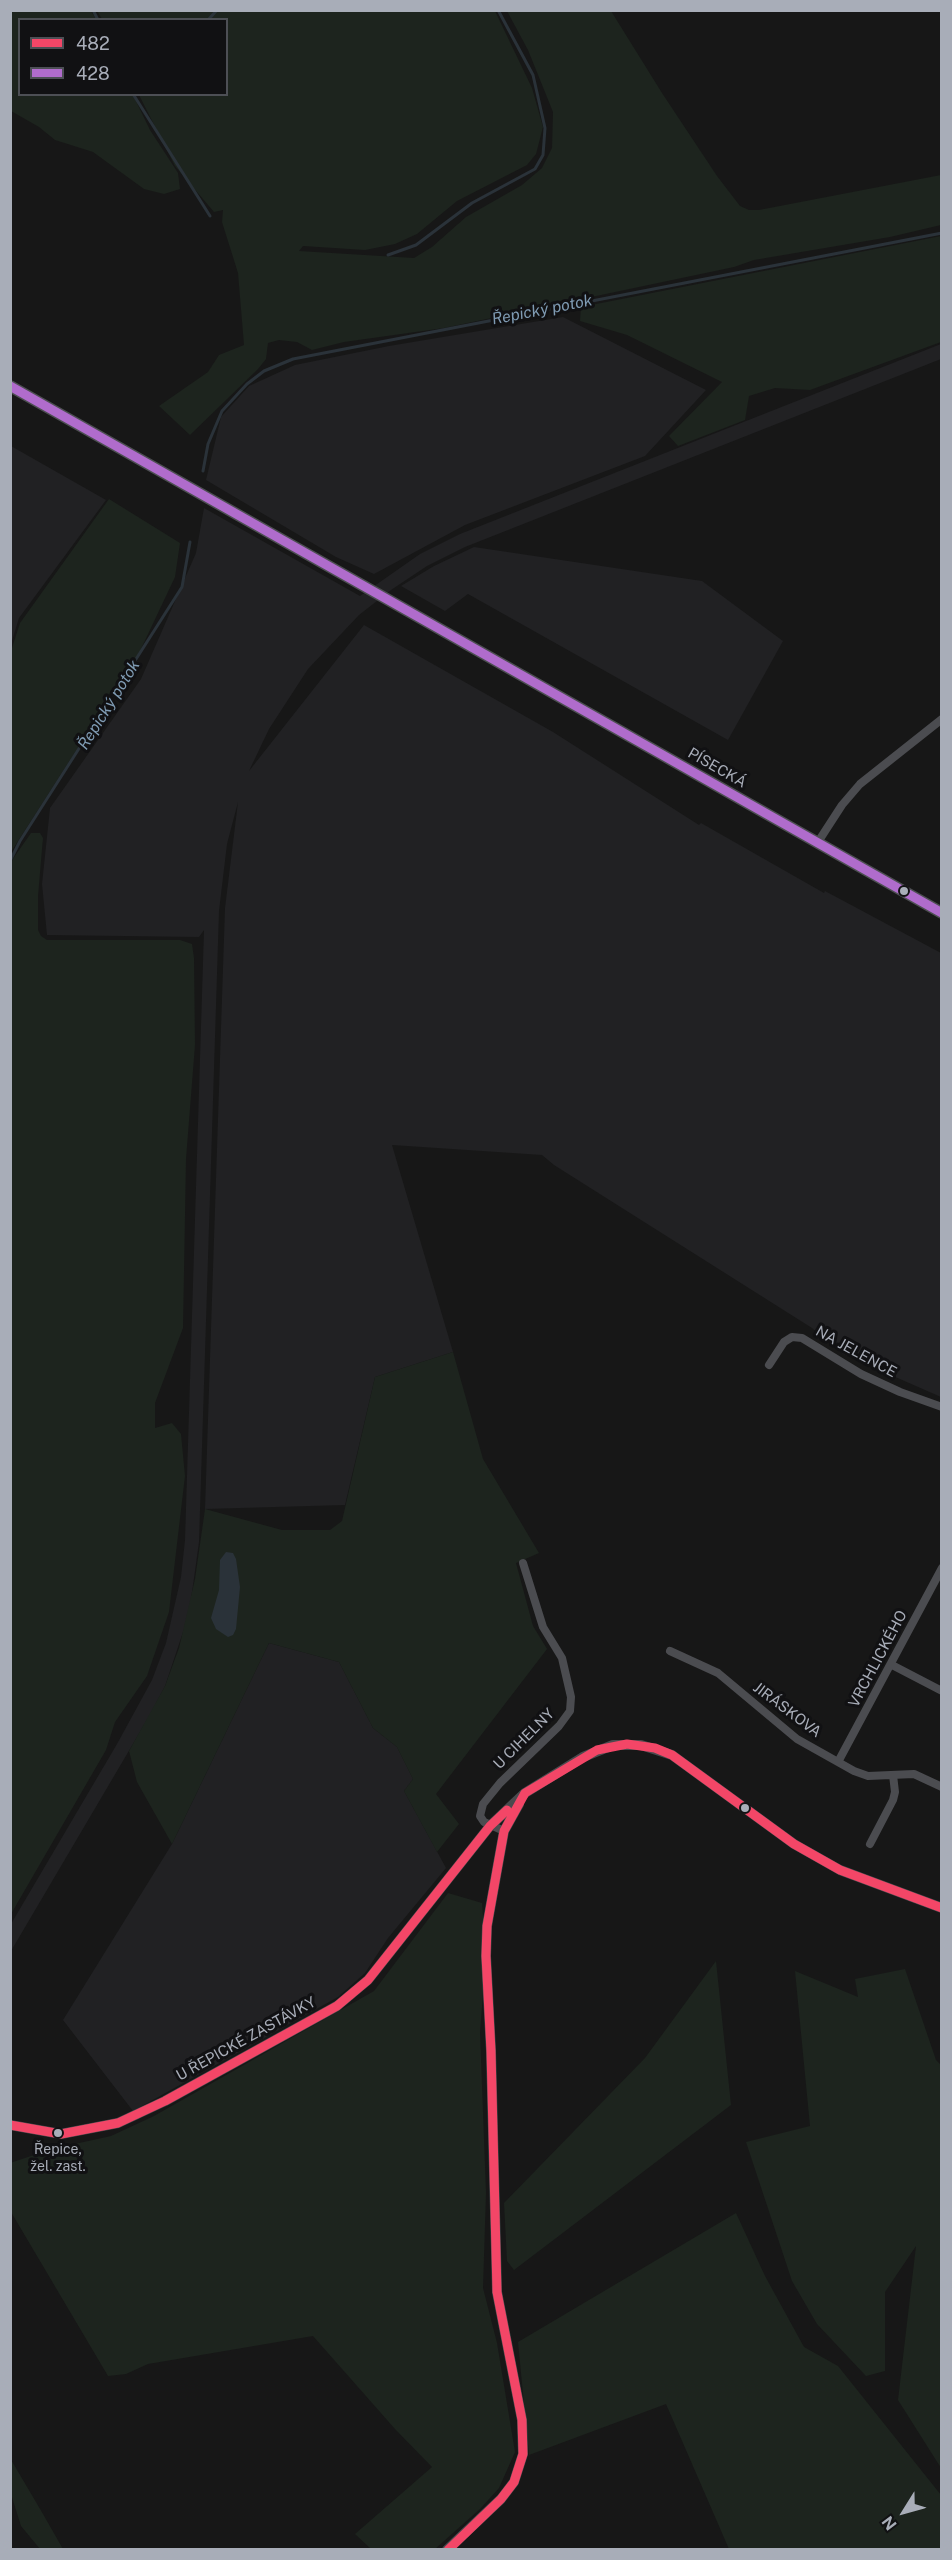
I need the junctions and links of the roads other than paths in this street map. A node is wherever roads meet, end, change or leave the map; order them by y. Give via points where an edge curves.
1 (10, 386) edge
2 (942, 719) edge
3 (821, 837) junction
4 (942, 913) edge
5 (769, 1365) dead end
6 (942, 1407) edge
7 (523, 1563) dead end
8 (942, 1568) edge
9 (670, 1651) dead end
10 (892, 1665) junction
11 (942, 1691) edge
12 (838, 1762) junction
13 (892, 1775) junction
14 (942, 1787) edge
15 (525, 1793) junction
16 (490, 1826) junction
17 (504, 1831) junction
18 (870, 1844) dead end
19 (942, 1908) edge
20 (10, 2125) edge
21 (447, 2550) edge

1 - 3 main road, PÍSECKÁ via 477,650
2 - 3 street via 860,784
3 - 4 main road, PÍSECKÁ
5 - 6 street, NA JELENCE via 784,1342 792,1337 802,1338 861,1374
7 - 16 street, U CIHELNY via 543,1627 562,1658 571,1697 570,1711 483,1804 480,1816
8 - 10 street, VRCHLICKÉHO
9 - 12 street, JIRÁSKOVA via 718,1672 797,1739
10 - 11 street
10 - 12 street, VRCHLICKÉHO
12 - 13 street, JIRÁSKOVA via 861,1774
13 - 14 street, JIRÁSKOVA via 914,1774
13 - 18 street via 893,1800
15 - 16 main road, U ŘEPICKÉ ZASTÁVKY
15 - 17 main road
15 - 19 main road, U ŘEPICKÉ ZASTÁVKY via 597,1750 627,1744 655,1748 672,1755 794,1844 825,1862
16 - 17 street
16 - 20 main road, U ŘEPICKÉ ZASTÁVKY via 355,1993 327,2012 118,2123 61,2134
17 - 21 main road via 487,1926 486,1956 497,2292 522,2420 523,2454 514,2482 501,2499

